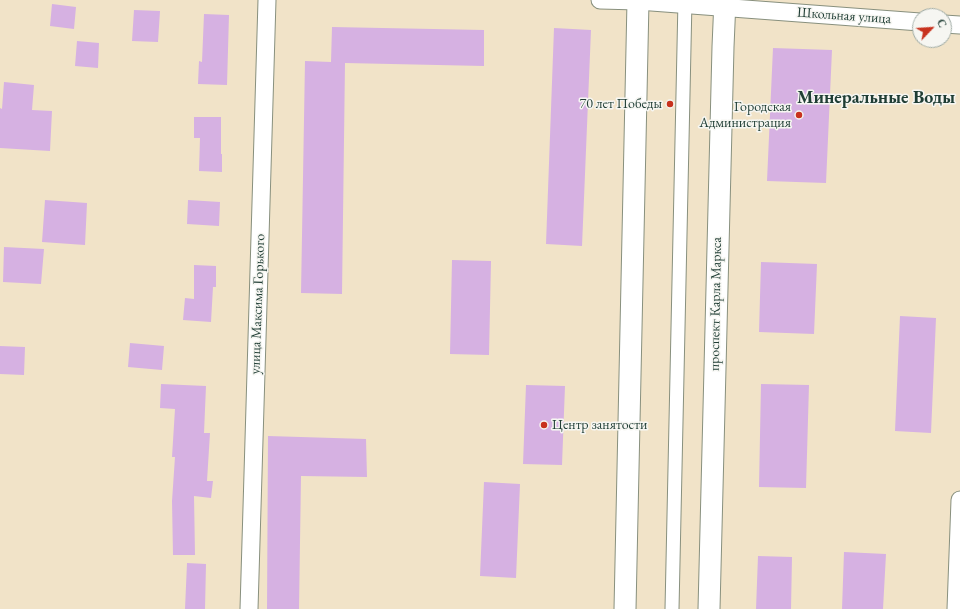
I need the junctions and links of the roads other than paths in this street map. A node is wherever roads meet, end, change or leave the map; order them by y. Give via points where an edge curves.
1 (267, 0) edge
2 (600, 0) edge
3 (638, 1) junction
4 (684, 2) edge
5 (725, 4) edge
6 (912, 21) edge
7 (960, 500) edge
8 (249, 609) edge
9 (625, 609) edge
10 (672, 609) edge
11 (709, 609) edge
12 (956, 609) edge

1 - 8 street, улица Максима Горького
2 - 3 street, Школьная улица
3 - 4 street, Школьная улица
3 - 9 street
4 - 5 street, Школьная улица
4 - 10 street
5 - 6 street, Школьная улица
5 - 11 street, проспект Карла Маркса
7 - 12 street

